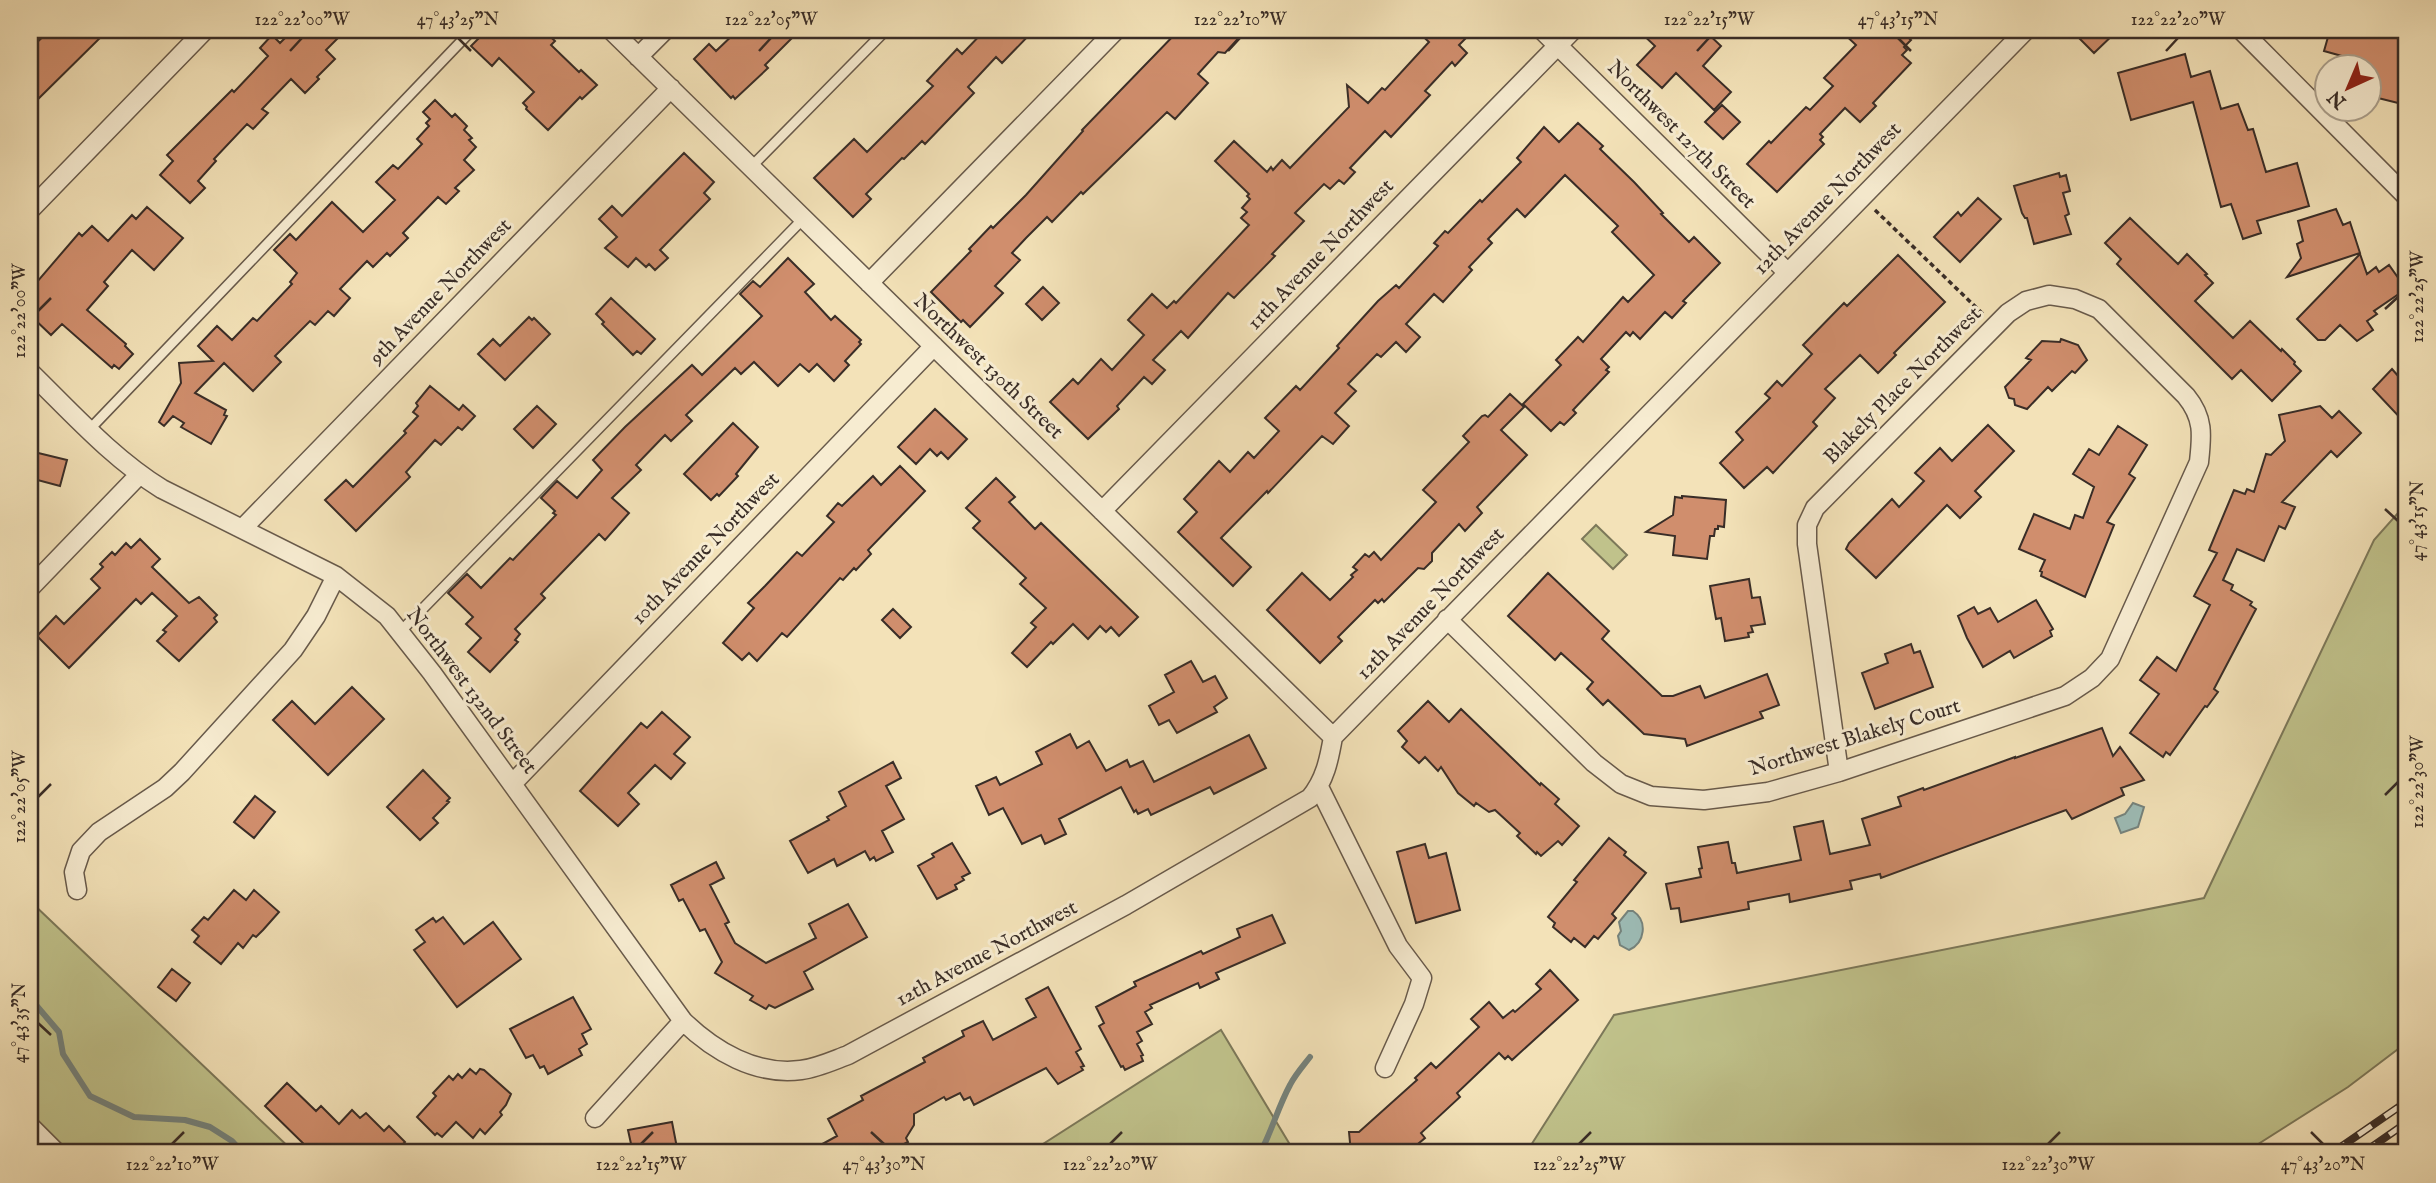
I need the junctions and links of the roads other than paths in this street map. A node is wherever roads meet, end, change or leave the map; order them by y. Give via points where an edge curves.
1 (205, 30) edge
2 (471, 30) edge
3 (611, 30) edge
4 (665, 30) edge
5 (886, 30) edge
6 (1116, 30) edge
7 (1542, 30) edge
8 (1573, 30) edge
9 (2026, 30) edge
10 (2241, 30) edge
11 (1558, 45) junction
12 (638, 57) junction
13 (671, 88) junction
14 (751, 167) junction
15 (2406, 196) edge
16 (30, 210) edge
17 (804, 218) junction
18 (1788, 273) junction
19 (869, 283) junction
20 (933, 346) junction
21 (30, 372) edge
22 (89, 430) junction
23 (2199, 462) joint
24 (139, 475) junction
25 (1102, 511) junction
26 (243, 528) junction
27 (336, 576) junction
28 (30, 588) edge
29 (1447, 619) junction
30 (401, 631) junction
31 (1333, 737) junction
32 (1839, 772) junction
33 (512, 784) junction
34 (1319, 787) junction
35 (77, 890) dead end
36 (683, 1021) junction
37 (1385, 1068) dead end
38 (783, 1070) joint
39 (596, 1118) dead end
40 (30, 1126) edge
41 (57, 1153) edge

1 - 16 street
2 - 22 lane
3 - 12 street, Northwest 130th Street
4 - 12 street
5 - 14 lane
6 - 19 street
7 - 11 street, Northwest 127th Street
8 - 11 street, 11th Avenue Northwest
9 - 18 street, 12th Avenue Northwest
10 - 15 street
11 - 18 street, Northwest 127th Street
11 - 25 street, 11th Avenue Northwest
12 - 13 street, Northwest 130th Street
13 - 14 street, Northwest 130th Street
13 - 26 street, 9th Avenue Northwest
14 - 17 street, Northwest 130th Street
17 - 19 street, Northwest 130th Street
17 - 30 lane
18 - 29 street, 12th Avenue Northwest
19 - 20 street, Northwest 130th Street
20 - 25 street, Northwest 130th Street
20 - 33 street, 10th Avenue Northwest
21 - 22 street, Northwest 132nd Street
22 - 24 street, Northwest 132nd Street
23 - 32 street, Northwest Blakely Court via 2129,622 2110,659 2092,678 2065,696
23 - 32 street, Blakely Place Northwest via 2202,437 2197,409 2099,309 2049,295 2026,301 2008,313 1815,508 1807,525
24 - 26 street, Northwest 132nd Street
24 - 28 street
25 - 31 street, Northwest 130th Street
26 - 27 street, Northwest 132nd Street
27 - 30 street, Northwest 132nd Street
27 - 35 street via 293,650 182,772 99,832 81,851 74,872
29 - 31 street, 12th Avenue Northwest
29 - 32 street, Northwest Blakely Court via 1594,763 1621,784 1651,796 1704,800 1768,792
30 - 33 street, Northwest 132nd Street
31 - 34 street
33 - 36 street, Northwest 132nd Street
34 - 37 street via 1398,946 1422,978
34 - 38 street, 12th Avenue Northwest via 1303,802 1126,905 848,1055 821,1066
36 - 38 street, Northwest 132nd Street via 734,1058
36 - 39 street
40 - 41 street

